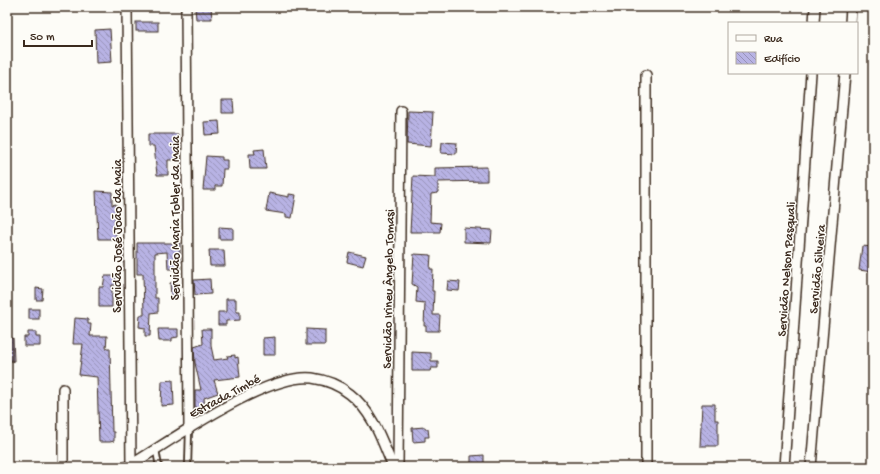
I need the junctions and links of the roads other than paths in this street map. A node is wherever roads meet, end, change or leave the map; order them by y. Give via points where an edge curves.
1 (127, 7) edge
2 (186, 7) edge
3 (816, 7) edge
4 (851, 7) edge
5 (814, 22) edge
6 (850, 22) edge
7 (811, 74) edge
8 (846, 74) edge
9 (646, 75) dead end
10 (401, 111) dead end
11 (63, 389) dead end
12 (189, 429) junction
13 (156, 450) junction
14 (129, 466) edge
15 (63, 467) edge
16 (159, 467) edge
17 (188, 467) edge
18 (393, 467) edge
19 (398, 467) edge
20 (646, 467) edge
21 (784, 467) edge
22 (811, 467) edge

1 - 14 street, Servidão José João da Maia
2 - 12 street, Servidão Maria Tobler da Maia
3 - 5 street
4 - 6 street
7 - 21 street, Servidão Nelson Pasquali
8 - 22 street, Servidão Silveira
9 - 20 street
10 - 19 street, Servidão Irineu Ângelo Tomasi
11 - 15 street
12 - 13 street, Estrada Timbé
12 - 17 lane
12 - 18 street, Estrada Timbé via 264,387 310,378 330,382 350,394 379,432
13 - 14 street, Estrada Timbé
13 - 16 lane

